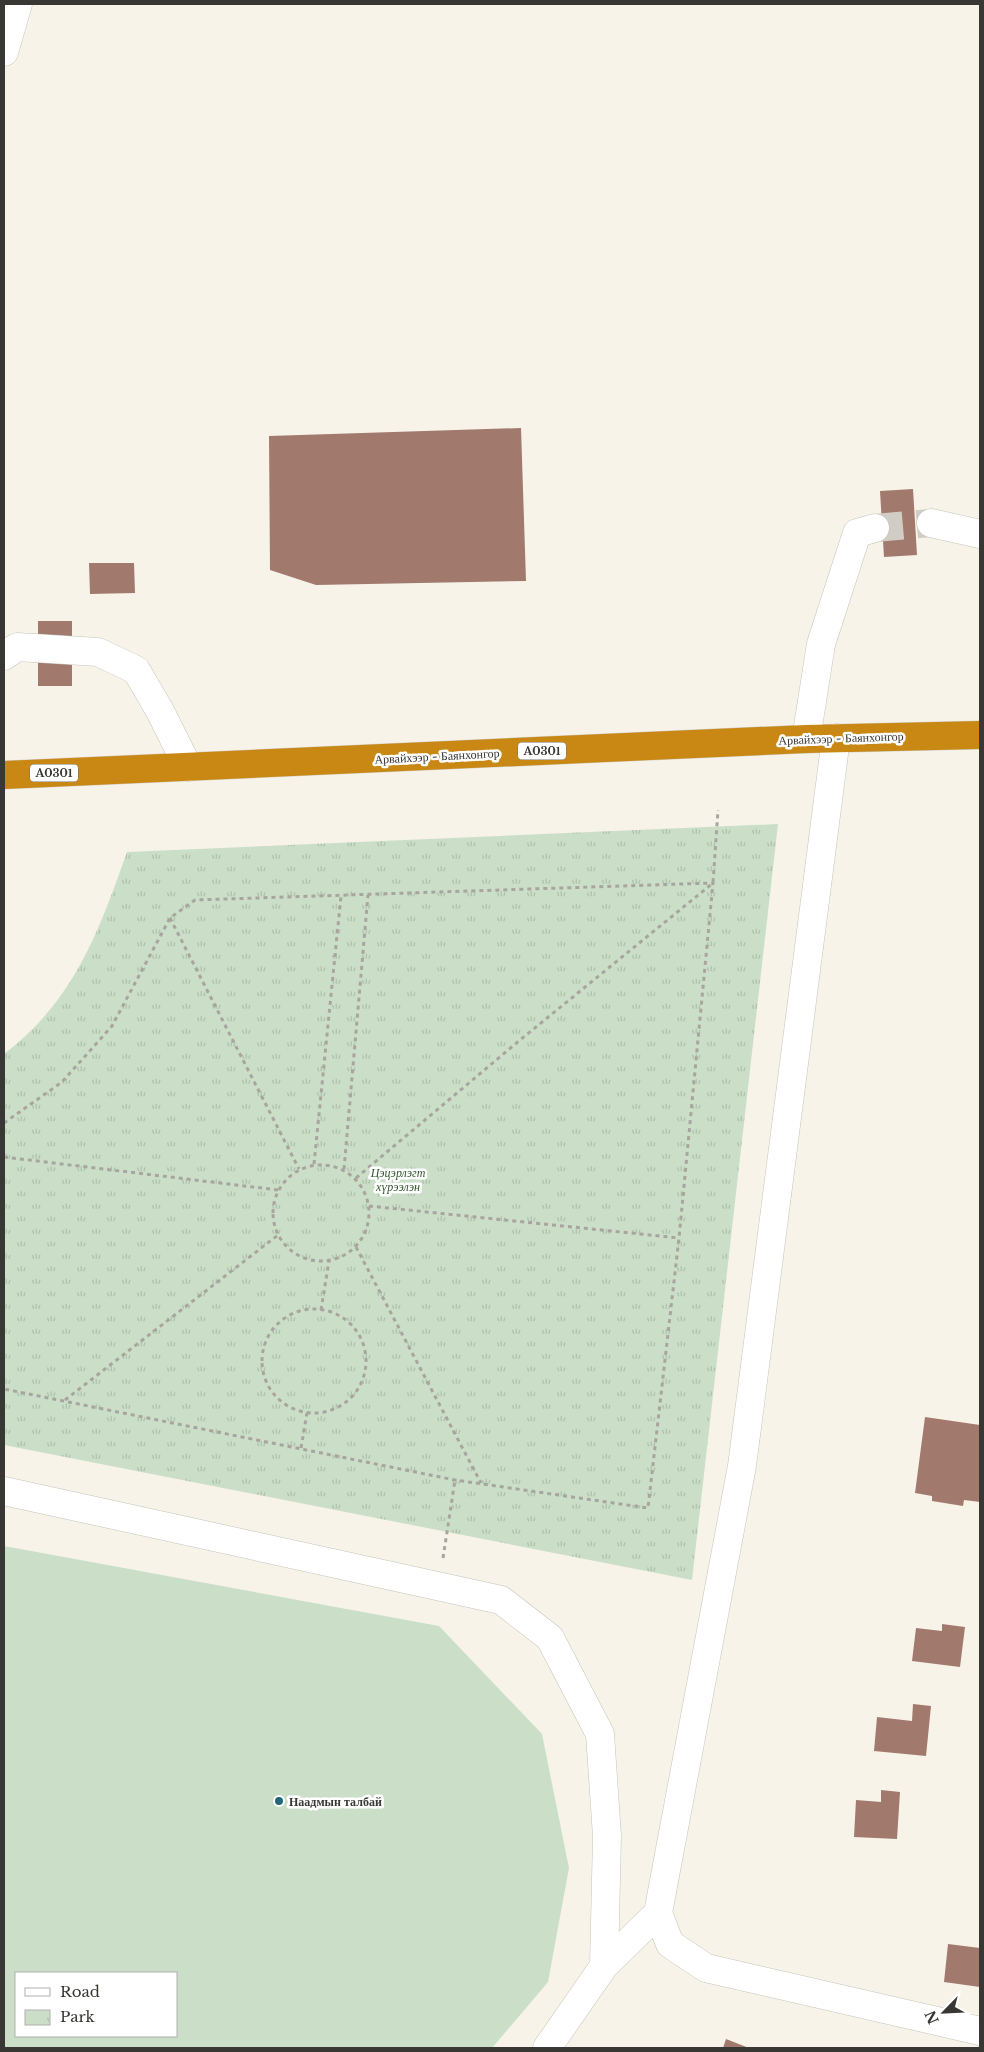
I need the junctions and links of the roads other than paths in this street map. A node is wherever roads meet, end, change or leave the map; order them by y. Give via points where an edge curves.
1 (18, 4) edge
2 (4, 52) edge
3 (931, 523) tunnel mouth
4 (875, 528) tunnel mouth
5 (980, 534) edge
6 (4, 656) edge
7 (980, 734) edge
8 (806, 738) junction
9 (836, 738) junction
10 (188, 767) junction
11 (4, 775) edge
12 (4, 1490) edge
13 (658, 1913) junction
14 (604, 1966) junction
15 (980, 2031) edge
16 (547, 2048) edge

1 - 2 street
3 - 5 street
4 - 8 street via 857,533 824,634
6 - 10 street via 17,647 98,652 136,670
7 - 9 highway, Арвайхээр - Баянхонгор / A0301
8 - 9 highway, Арвайхээр - Баянхонгор / A0301
8 - 10 highway, Арвайхээр - Баянхонгор / A0301
9 - 13 street via 742,1466
10 - 11 highway, Арвайхээр - Баянхонгор / A0301
12 - 14 street via 501,1600 550,1638 600,1734 607,1836
13 - 14 street
13 - 15 street via 670,1944 706,1968
14 - 16 street

